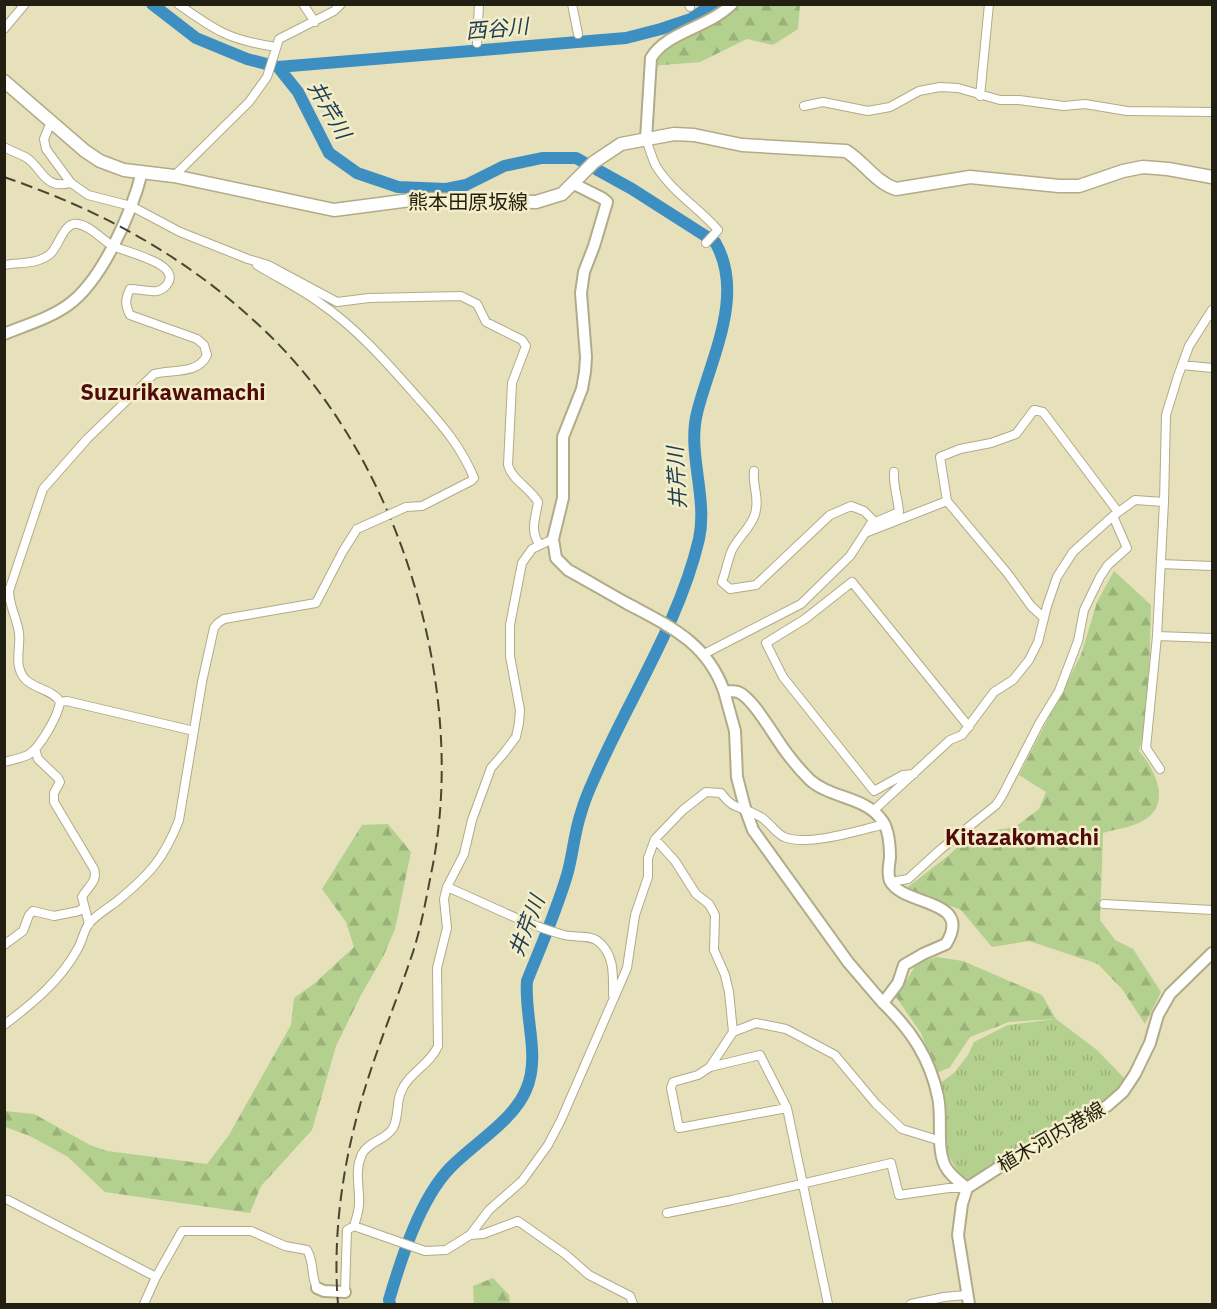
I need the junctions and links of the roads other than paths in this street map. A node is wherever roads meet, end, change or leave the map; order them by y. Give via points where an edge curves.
1 (25, 4) edge
2 (178, 4) edge
3 (303, 4) edge
4 (341, 4) edge
5 (479, 4) edge
6 (572, 4) edge
7 (732, 4) edge
8 (989, 4) edge
9 (315, 22) junction
10 (4, 29) edge
11 (578, 34) dead end
12 (477, 43) dead end
13 (274, 51) junction
14 (5, 86) edge
15 (980, 96) junction
16 (804, 106) dead end
17 (1212, 112) edge
18 (51, 122) junction
19 (646, 139) junction
20 (4, 147) edge
21 (142, 172) junction
22 (174, 176) junction
23 (1212, 177) edge
24 (70, 183) junction
25 (574, 184) junction
26 (131, 206) junction
27 (706, 243) dead end
28 (113, 246) junction
29 (248, 259) junction
30 (4, 265) edge
31 (1212, 310) edge
32 (4, 334) edge
33 (1182, 365) junction
34 (1212, 369) edge
35 (754, 471) dead end
36 (894, 472) dead end
37 (947, 501) junction
38 (1164, 501) junction
39 (1116, 514) junction
40 (865, 533) junction
41 (553, 539) junction
42 (540, 545) junction
43 (1161, 564) junction
44 (1212, 566) edge
45 (1044, 618) junction
46 (1157, 636) junction
47 (1212, 638) edge
48 (704, 654) junction
49 (724, 691) junction
50 (60, 702) junction
51 (969, 727) junction
52 (194, 731) junction
53 (35, 749) junction
54 (4, 762) edge
55 (1160, 769) dead end
56 (914, 774) junction
57 (745, 808) junction
58 (873, 811) junction
59 (885, 824) junction
60 (655, 839) junction
61 (891, 882) junction
62 (447, 887) junction
63 (1104, 904) dead end
64 (84, 907) junction
65 (1212, 910) edge
66 (89, 924) junction
67 (4, 945) edge
68 (1212, 953) edge
69 (612, 999) junction
70 (883, 1003) junction
71 (4, 1025) edge
72 (733, 1032) junction
73 (710, 1067) junction
74 (788, 1108) junction
75 (941, 1141) junction
76 (803, 1184) junction
77 (967, 1188) junction
78 (8, 1200) dead end
79 (666, 1213) dead end
80 (354, 1226) junction
81 (470, 1235) junction
82 (156, 1277) junction
83 (317, 1288) joint
84 (345, 1292) joint
85 (967, 1300) edge
86 (146, 1303) edge
87 (633, 1305) edge
88 (828, 1305) edge
89 (911, 1305) edge

1 - 10 street
2 - 13 street via 225,35
3 - 9 street
4 - 9 street
5 - 12 street
6 - 11 street
7 - 19 street via 714,19 654,52
8 - 15 street
9 - 13 street via 279,39
13 - 22 street via 267,77 244,107
14 - 18 main road, 熊本田原坂線
15 - 16 street via 940,87 919,91 890,107 868,111 823,102
15 - 17 street via 1127,111
18 - 21 main road, 熊本田原坂線 via 100,161
18 - 24 street via 44,139 46,149
19 - 23 main road, 熊本田原坂線 via 694,135 742,145 837,149 855,157 886,186 896,189 970,177 1079,186 1143,167
19 - 25 main road, 熊本田原坂線 via 621,144
19 - 27 street via 663,175 718,230
20 - 24 street via 27,158 47,181
21 - 22 main road, 熊本田原坂線
21 - 26 street
22 - 25 main road, 熊本田原坂線 via 334,210 418,199 536,202 562,194
24 - 26 street via 88,195
25 - 41 street via 607,202 584,272 581,293 585,372 563,437 563,498
26 - 28 street
26 - 29 street via 180,232
28 - 30 street via 77,223 69,225 50,255 30,264
28 - 32 street via 86,288 69,304
28 - 50 street via 157,261 170,279 167,286 154,292 130,289 125,302 130,315 197,339 207,355 199,366 154,374 87,439 43,489 9,591 9,602 18,628 22,674
29 - 42 street via 268,265 337,302 461,296 477,304 486,322 522,340 526,346 512,382 508,465 538,502 533,525
29 - 52 street, bridge via 322,304 356,331 449,431 474,477 422,506 406,507 357,529 316,603 218,622
31 - 33 street
33 - 34 street
33 - 38 street via 1166,415
35 - 40 street via 758,501 750,526 730,554 722,582 730,589 756,585 830,514 850,506 864,511 873,520
36 - 40 street via 899,512 878,521
37 - 39 street via 940,458 1016,434 1034,410 1043,412
37 - 40 street
37 - 45 street
38 - 39 street via 1134,500
38 - 43 street
39 - 45 street via 1074,552 1057,577
39 - 61 street via 1126,548 1100,577 1084,610 1078,641 1059,691 1002,796 908,879
40 - 48 street via 850,556 801,604
41 - 42 street
41 - 48 street via 556,558 568,570 678,631
42 - 62 street via 522,563 510,625 510,656 520,710 516,736 490,768 464,855
43 - 44 street
43 - 46 street
45 - 51 street via 1029,660 1013,680 994,692
46 - 47 street
46 - 55 street via 1146,748
48 - 49 street
49 - 57 street via 735,731 737,777
49 - 58 street via 738,692 748,701 811,780
50 - 52 street
50 - 53 street
51 - 56 street
51 - 56 street via 852,582 806,620 766,643 783,677 874,791 903,775
52 - 66 street via 179,819 171,840 148,874
53 - 54 street
53 - 64 street via 38,759 60,782 54,802 94,868 94,881 81,897
56 - 58 street
57 - 59 street via 785,837 797,839 836,836
57 - 60 street via 729,804 721,793 706,792
57 - 70 street via 753,830 810,911
58 - 59 street
59 - 61 street
60 - 69 street via 635,915 627,968
60 - 72 street via 716,915 714,950 729,992
61 - 70 street via 903,892 941,908 953,925 946,944 904,965
62 - 69 street via 539,926 598,940 610,959 614,975
62 - 80 street via 447,928 436,980 438,1046 401,1092 393,1129 363,1152 357,1175 360,1202
63 - 65 street
64 - 66 street
64 - 67 street via 54,916 33,911 23,931
66 - 71 street via 61,975
68 - 77 street, 植木河内港線 via 1170,994 1158,1015 1150,1043 1123,1092 1107,1106
69 - 81 street via 548,1145 522,1181 489,1210
70 - 75 street via 905,1024 926,1060 939,1099
72 - 73 street
72 - 75 street via 756,1023 796,1034 835,1055 902,1129
73 - 74 street via 760,1055
73 - 74 street via 673,1082 679,1128
74 - 76 street
75 - 77 street via 946,1169
76 - 77 street via 891,1163 899,1195
76 - 79 street
76 - 88 street
77 - 85 street via 958,1235
78 - 82 street
80 - 81 street via 425,1251 446,1250
80 - 84 street via 347,1230
81 - 87 street via 518,1221 589,1275 630,1296
82 - 83 street via 182,1232 251,1231 285,1246 307,1250
82 - 86 street
83 - 84 street
85 - 89 street via 944,1297

